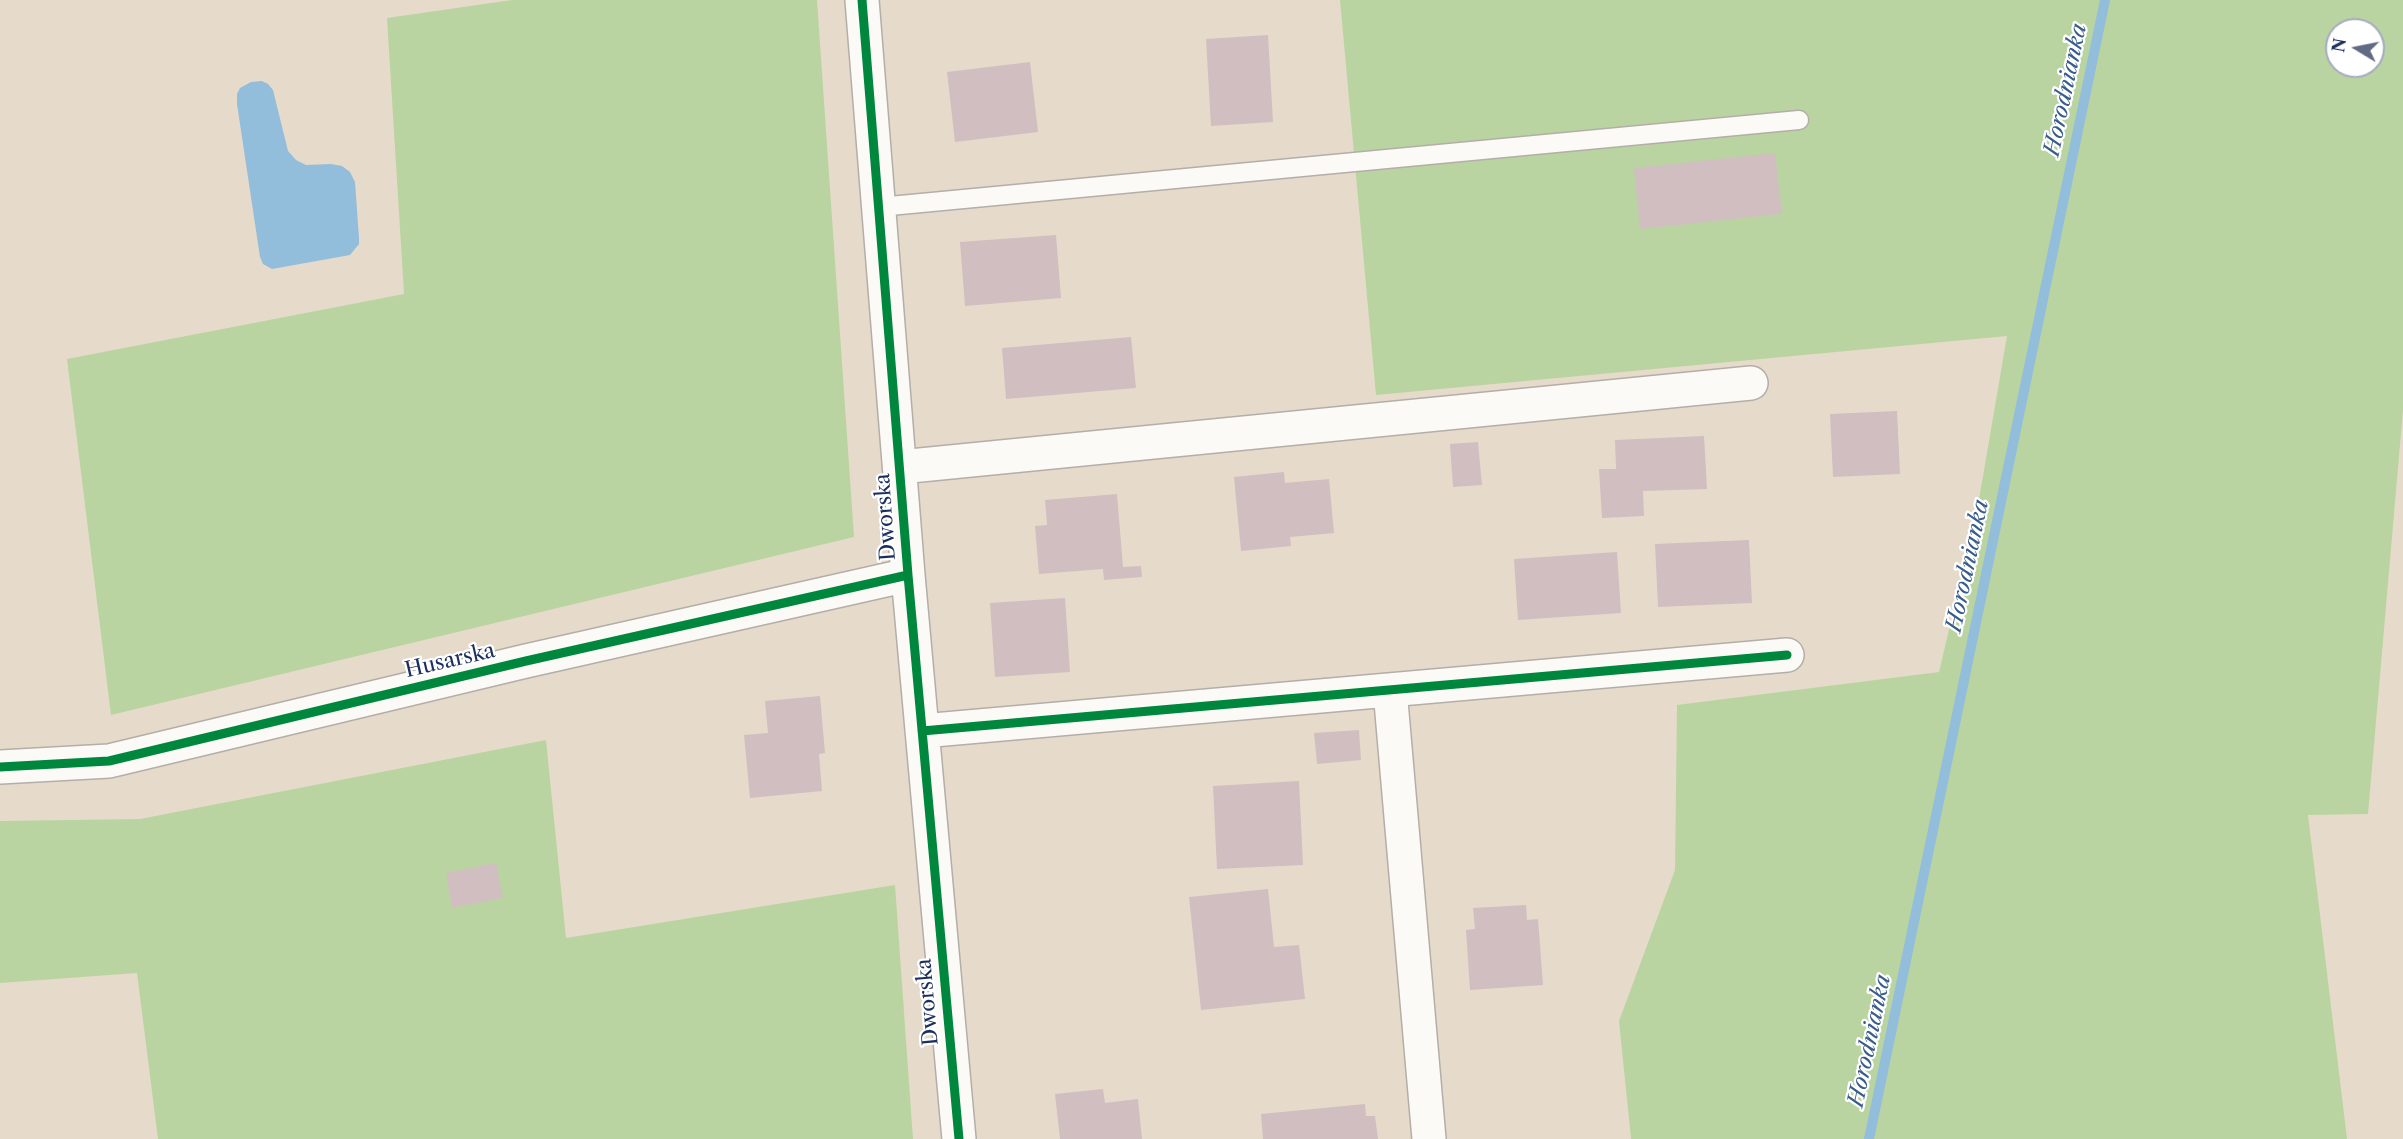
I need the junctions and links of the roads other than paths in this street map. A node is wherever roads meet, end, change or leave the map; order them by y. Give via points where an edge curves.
1 (862, 0) edge
2 (1800, 120) dead end
3 (879, 207) junction
4 (1751, 383) dead end
5 (900, 467) junction
6 (908, 575) junction
7 (1787, 655) dead end
8 (1390, 690) junction
9 (922, 731) junction
10 (0, 767) edge
11 (959, 1139) edge
12 (1429, 1139) edge

1 - 3 street, Dworska
2 - 3 lane
3 - 5 street, Dworska
4 - 5 street
5 - 6 street, Dworska
6 - 9 street, Dworska
6 - 10 street, Husarska via 109,761
7 - 8 street
8 - 9 street
8 - 12 street
9 - 11 street, Dworska

